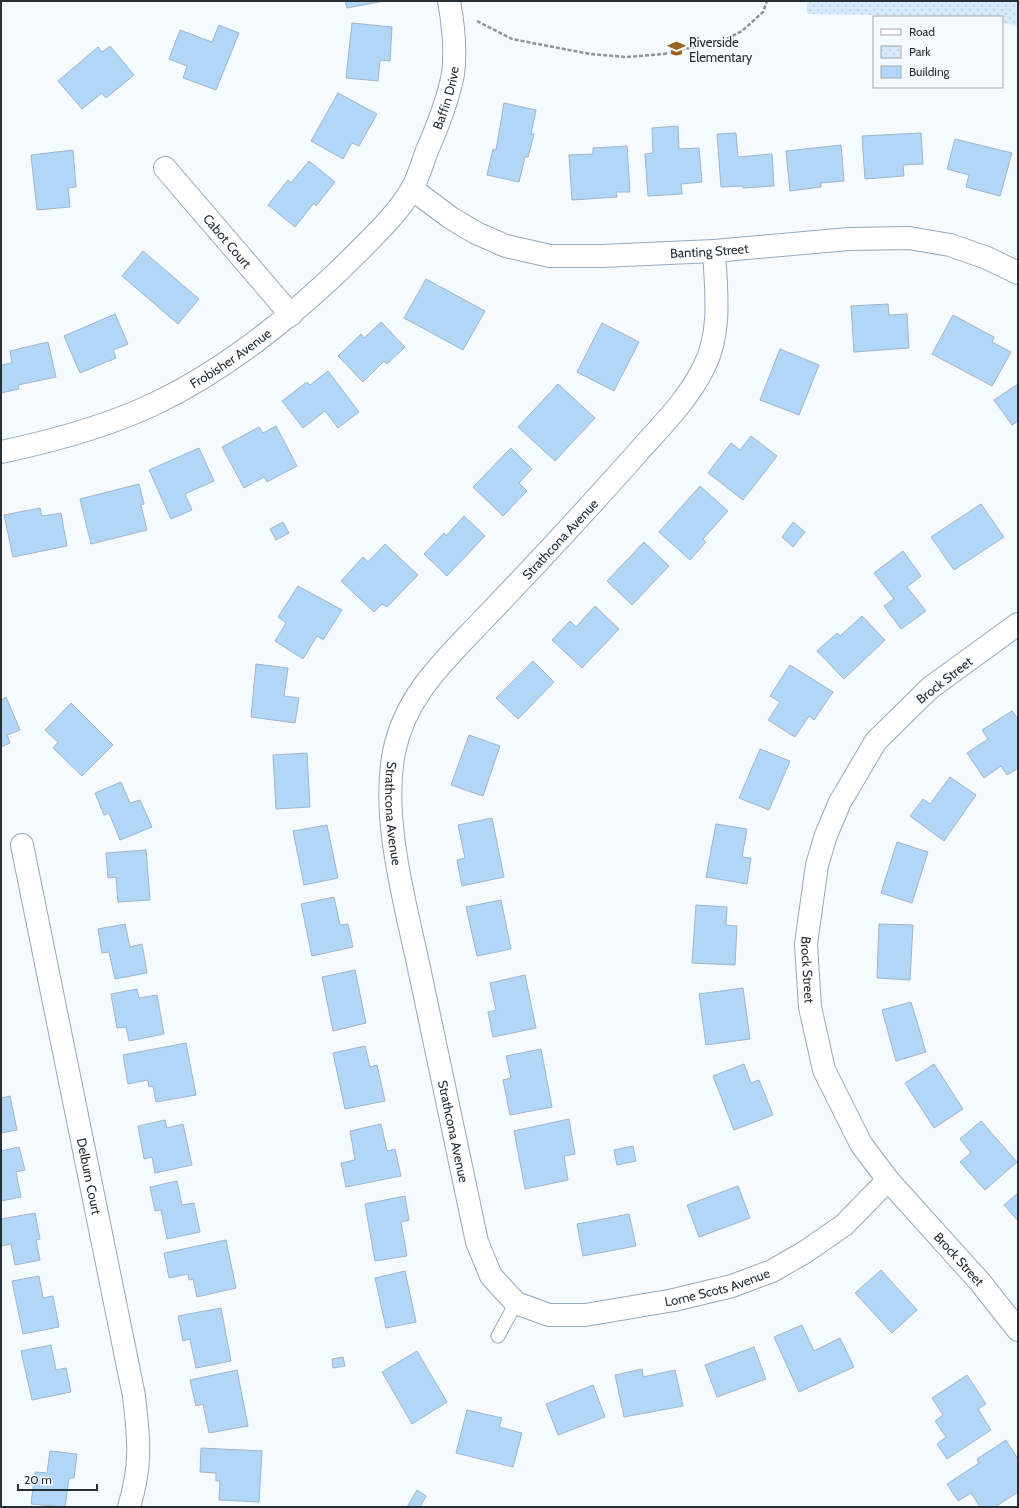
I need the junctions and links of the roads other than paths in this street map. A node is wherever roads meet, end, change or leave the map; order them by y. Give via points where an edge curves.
1 (451, 8) edge
2 (165, 168) dead end
3 (412, 189) junction
4 (714, 251) junction
5 (1018, 273) edge
6 (291, 315) junction
7 (1, 452) edge
8 (1018, 624) edge
9 (22, 845) dead end
10 (888, 1180) junction
11 (516, 1303) junction
12 (1018, 1330) edge
13 (498, 1336) dead end
14 (129, 1507) edge

1 - 3 street, Baffin Drive via 453,73 440,121
2 - 6 street, Cabot Court
3 - 4 street, Banting Street via 476,233 506,246 550,256
3 - 6 street, Frobisher Avenue via 383,227 341,270
4 - 5 street, Banting Street via 848,239 909,238 950,245 987,258
4 - 11 street, Strathcona Avenue via 716,317 712,344 704,366 671,414 568,532 442,662 416,695 402,724 394,753 390,814 404,893 477,1242 491,1276
6 - 7 street, Frobisher Avenue via 243,350 154,404 47,442
8 - 10 street, Brock Street via 930,688 876,741 840,802 826,835 818,865 806,944 810,1007 824,1070 861,1144
9 - 14 street, Delburn Court via 134,1396 140,1444 137,1481
10 - 11 street, Lorne Scots Avenue via 844,1225 805,1252 772,1271 732,1286 674,1300 585,1316 549,1315
10 - 12 street, Brock Street via 980,1282
11 - 13 lane

